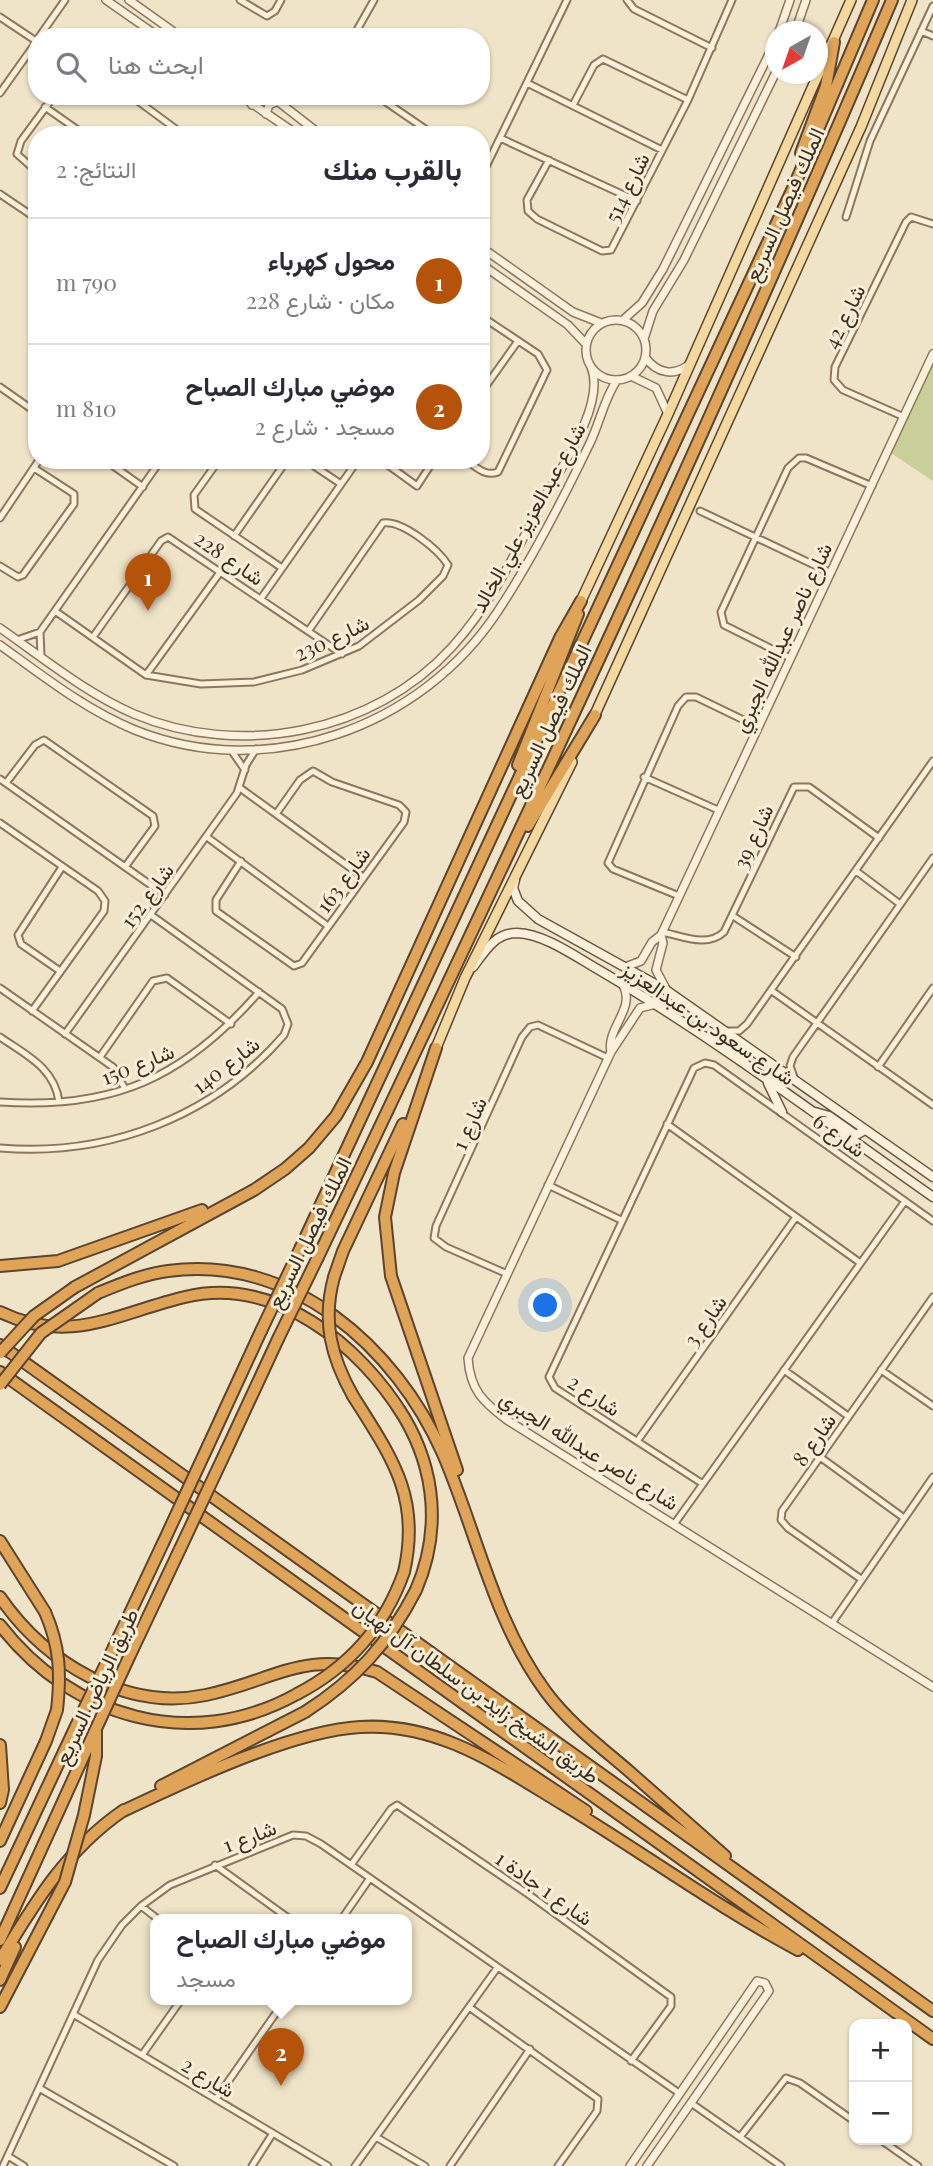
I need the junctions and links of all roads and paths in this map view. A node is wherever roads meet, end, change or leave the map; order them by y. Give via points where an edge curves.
1 (65, 0) edge
2 (106, 0) edge
3 (129, 0) edge
4 (240, 0) edge
5 (281, 0) edge
6 (374, 0) edge
7 (627, 0) edge
8 (732, 0) edge
9 (790, 0) edge
10 (806, 0) edge
11 (851, 0) edge
12 (873, 0) edge
13 (892, 0) edge
14 (564, 1) edge
15 (911, 1) edge
16 (933, 6) edge
17 (0, 17) edge
18 (783, 21) edge
19 (798, 21) edge
20 (46, 28) edge
21 (146, 28) edge
22 (168, 28) edge
23 (358, 28) edge
24 (921, 31) junction
25 (28, 33) edge
26 (933, 36) edge
27 (834, 42) junction
28 (712, 48) junction
29 (28, 53) edge
30 (765, 62) edge
31 (762, 69) junction
32 (527, 83) junction
33 (769, 84) edge
34 (0, 93) edge
35 (688, 100) junction
36 (142, 105) edge
37 (252, 105) edge
38 (270, 105) edge
39 (283, 105) edge
40 (390, 105) edge
41 (573, 105) junction
42 (45, 107) joint
43 (266, 114) junction
44 (753, 117) junction
45 (32, 126) edge
46 (72, 126) edge
47 (169, 126) edge
48 (284, 126) edge
49 (310, 126) edge
50 (421, 126) edge
51 (28, 131) edge
52 (500, 138) junction
53 (662, 150) junction
54 (490, 156) edge
55 (549, 160) junction
56 (28, 164) edge
57 (794, 186) junction
58 (0, 194) edge
59 (637, 201) junction
60 (28, 213) edge
61 (846, 217) dead end
62 (933, 224) edge
63 (490, 253) edge
64 (490, 270) edge
65 (623, 320) junction
66 (490, 322) edge
67 (601, 323) junction
68 (644, 339) junction
69 (518, 341) junction
70 (586, 344) junction
71 (933, 354) edge
72 (645, 357) junction
73 (691, 362) junction
74 (591, 367) junction
75 (631, 376) junction
76 (490, 380) edge
77 (617, 380) junction
78 (0, 387) edge
79 (28, 406) edge
80 (668, 414) junction
81 (904, 417) junction
82 (33, 469) edge
83 (36, 469) edge
84 (118, 469) edge
85 (155, 469) edge
86 (213, 469) edge
87 (280, 469) edge
88 (318, 469) edge
89 (352, 469) edge
90 (393, 469) edge
91 (428, 469) edge
92 (479, 469) edge
93 (341, 484) junction
94 (143, 486) junction
95 (872, 486) junction
96 (700, 511) dead end
97 (0, 517) edge
98 (234, 536) junction
99 (756, 537) junction
100 (0, 566) edge
101 (282, 568) junction
102 (221, 571) junction
103 (831, 573) junction
104 (261, 597) junction
105 (581, 601) junction
106 (55, 611) junction
107 (0, 628) edge
108 (309, 630) junction
109 (40, 632) junction
110 (93, 637) junction
111 (17, 640) junction
112 (0, 645) edge
113 (342, 654) junction
114 (41, 657) junction
115 (790, 657) junction
116 (146, 675) junction
117 (595, 715) junction
118 (758, 727) junction
119 (256, 749) junction
120 (231, 750) junction
121 (933, 761) edge
122 (245, 771) junction
123 (645, 778) junction
124 (0, 779) edge
125 (6, 783) junction
126 (240, 788) junction
127 (718, 810) junction
128 (276, 814) junction
129 (500, 819) junction
130 (0, 823) edge
131 (207, 837) junction
132 (879, 838) junction
133 (933, 858) edge
134 (241, 861) junction
135 (62, 867) junction
136 (125, 867) junction
137 (501, 871) junction
138 (856, 871) junction
139 (516, 875) junction
140 (363, 877) junction
141 (165, 895) junction
142 (679, 895) junction
143 (900, 904) junction
144 (151, 915) junction
145 (733, 916) junction
146 (328, 926) junction
147 (661, 933) junction
148 (585, 943) junction
149 (796, 957) junction
150 (577, 958) junction
151 (628, 966) junction
152 (60, 971) junction
153 (465, 978) junction
154 (623, 985) junction
155 (0, 988) edge
156 (933, 988) edge
157 (666, 990) junction
158 (772, 991) junction
159 (259, 992) junction
160 (656, 1004) junction
161 (32, 1011) junction
162 (231, 1024) junction
163 (816, 1024) junction
164 (726, 1031) junction
165 (65, 1034) junction
166 (0, 1037) edge
167 (436, 1048) junction
168 (609, 1055) junction
169 (100, 1058) junction
170 (878, 1066) junction
171 (692, 1071) joint
172 (766, 1080) junction
173 (796, 1080) junction
174 (125, 1089) junction
175 (0, 1102) edge
176 (60, 1102) junction
177 (933, 1105) edge
178 (782, 1112) junction
179 (812, 1112) junction
180 (667, 1124) junction
181 (865, 1130) junction
182 (877, 1138) junction
183 (0, 1148) edge
184 (868, 1151) junction
185 (933, 1177) edge
186 (547, 1185) junction
187 (254, 1190) junction
188 (933, 1197) edge
189 (905, 1201) junction
190 (796, 1217) junction
191 (621, 1220) junction
192 (933, 1221) edge
193 (859, 1262) junction
194 (0, 1266) edge
195 (505, 1273) junction
196 (933, 1297) edge
197 (926, 1306) junction
198 (0, 1312) edge
199 (933, 1312) edge
200 (0, 1345) edge
201 (0, 1353) edge
202 (784, 1370) junction
203 (881, 1370) junction
204 (0, 1372) edge
205 (0, 1385) edge
206 (933, 1406) edge
207 (848, 1416) junction
208 (638, 1440) junction
209 (208, 1446) joint
210 (227, 1449) joint
211 (820, 1457) junction
212 (933, 1477) edge
213 (703, 1484) junction
214 (904, 1517) junction
215 (675, 1523) junction
216 (0, 1541) edge
217 (861, 1579) junction
218 (0, 1597) edge
219 (832, 1623) junction
220 (507, 1624) junction
221 (0, 1625) edge
222 (933, 1687) edge
223 (98, 1724) junction
224 (0, 1745) edge
225 (0, 1803) edge
226 (121, 1812) junction
227 (0, 1841) edge
228 (643, 1853) junction
229 (215, 1865) junction
230 (351, 1865) junction
231 (370, 1878) junction
232 (0, 1888) edge
233 (763, 1891) junction
234 (35, 1903) junction
235 (141, 1906) junction
236 (151, 1914) edge
237 (282, 1914) edge
238 (345, 1914) edge
239 (0, 1940) edge
240 (0, 1960) edge
241 (497, 1968) junction
242 (836, 1971) junction
243 (0, 1980) edge
244 (177, 2005) edge
245 (282, 2005) edge
246 (0, 2007) edge
247 (468, 2007) junction
248 (933, 2011) edge
249 (73, 2014) junction
250 (933, 2039) edge
251 (530, 2049) junction
252 (142, 2055) junction
253 (631, 2061) junction
254 (39, 2088) junction
255 (679, 2093) junction
256 (216, 2099) junction
257 (691, 2103) junction
258 (849, 2117) edge
259 (273, 2133) junction
260 (376, 2137) junction
261 (740, 2137) junction
262 (888, 2145) edge
263 (8, 2156) junction
264 (162, 2163) edge
265 (3, 2166) edge
266 (24, 2166) edge
267 (174, 2166) edge
268 (252, 2166) edge
269 (328, 2166) edge
270 (355, 2166) edge
271 (425, 2166) edge
272 (450, 2166) edge
273 (558, 2166) edge
274 (630, 2166) edge
275 (647, 2166) edge
276 (781, 2166) edge
277 (918, 2166) edge

1 - 20 street
2 - 21 street
3 - 22 street
4 - 5 street via 267,16
6 - 23 street
7 - 28 street via 634,9
8 - 28 street, شارع 514
9 - 18 street
10 - 19 street
11 - 27 main road, الملك فيصل السريع
12 - 57 highway, الملك فيصل السريع
13 - 137 highway, الملك فيصل السريع via 798,222
14 - 32 street
15 - 117 main road, الملك فيصل السريع via 866,117
16 - 24 street
17 - 25 street
24 - 26 street
24 - 61 street via 870,141
27 - 57 highway via 826,86 798,161
27 - 73 main road, الملك فيصل السريع
28 - 35 street, شارع 514
29 - 34 street
30 - 31 street
31 - 44 street via 747,108
31 - 65 street via 660,275 642,303
32 - 41 street
32 - 52 street
33 - 44 street
35 - 41 street via 603,60 594,65
35 - 53 street, شارع 514
36 - 47 street
37 - 43 street
38 - 43 street
39 - 49 street
40 - 50 street
41 - 53 street
42 - 45 street
42 - 46 street
43 - 48 street
44 - 68 street via 684,260 653,312
51 - 56 street via 17,154
52 - 54 street
52 - 55 street
53 - 59 street, شارع 514
55 - 59 street
55 - 59 street, شارع 514 via 527,200 528,211 603,251 617,243
57 - 129 highway, الملك فيصل السريع
58 - 60 street
62 - 81 street, شارع 42 via 911,217 906,222 835,367 834,380 843,390
63 - 67 street via 572,312
64 - 70 street via 568,325
65 - 67 street
65 - 68 street via 636,327
66 - 69 street
67 - 70 street
68 - 72 street
69 - 76 street
69 - 92 street via 538,354 547,370 498,472 491,475
70 - 74 street
71 - 81 street, شارع ناصر عبدالله الجبري
72 - 73 street via 655,368 669,372
72 - 75 street
73 - 80 main road, الملك فيصل السريع
74 - 77 street via 605,378
74 - 114 street, شارع عبدالعزيز علي الخالد via 594,392 581,429 494,591 451,649 383,700 343,719 300,730 253,736 205,733 132,713
75 - 77 street
75 - 80 street via 656,388
77 - 119 street, شارع عبدالعزيز علي الخالد via 590,444 516,582 460,659 417,695 358,727 309,743
78 - 79 street
80 - 105 main road, الملك فيصل السريع
81 - 95 street, شارع ناصر عبدالله الجبري
82 - 97 street
83 - 100 street via 74,494 74,504 23,575 18,577
84 - 94 street
85 - 94 street
86 - 98 street via 194,495 195,509
87 - 98 street
88 - 93 street
89 - 93 street
90 - 91 street via 416,486
93 - 101 street
94 - 106 street
95 - 99 street via 799,458 789,468
95 - 103 street, شارع ناصر عبدالله الجبري
96 - 99 street
98 - 101 street
99 - 103 street
99 - 115 street via 720,618 724,625
101 - 104 street
102 - 104 street, شارع 228
102 - 110 street, شارع 228 via 168,537
102 - 116 street
103 - 115 street, شارع ناصر عبدالله الجبري
104 - 108 street, شارع 228
105 - 129 highway
105 - 187 highway via 353,1091 309,1148
106 - 109 street
106 - 110 street, شارع 230
107 - 111 street, شارع عبدالعزيز علي الخالد
108 - 113 street, شارع 228
108 - 113 street, شارع 230 via 383,523 395,523 442,556 446,570 419,600
109 - 111 street
109 - 114 street
110 - 116 street, شارع 230
111 - 114 street, شارع عبدالعزيز علي الخالد
112 - 120 street, شارع عبدالعزيز علي الخالد via 124,726 176,743
113 - 116 street, شارع 230 via 254,682 201,684
115 - 118 street, شارع ناصر عبدالله الجبري
117 - 137 highway
117 - 139 main road, الملك فيصل السريع
118 - 123 street via 696,697 686,697
118 - 127 street, شارع ناصر عبدالله الجبري
119 - 120 street, شارع عبدالعزيز علي الخالد
119 - 122 street, شارع 152
120 - 122 street
121 - 132 street
122 - 126 street, شارع 152
123 - 127 street
123 - 142 street via 608,863
124 - 125 street
125 - 136 street
125 - 136 street via 44,740 153,816 155,826
126 - 128 street
126 - 131 street, شارع 152
127 - 142 street, شارع ناصر عبدالله الجبري
128 - 140 street
128 - 140 street, شارع 163 via 300,780 313,771 399,805 406,812 404,822
129 - 209 highway, الملك فيصل السريع, bridge
130 - 135 street
131 - 134 street
131 - 141 street, شارع 152
132 - 138 street
132 - 145 street, شارع 39 via 809,787 794,786
133 - 143 street
134 - 146 street
134 - 146 street, شارع 163 via 216,900 216,911 294,966 302,963
135 - 152 street via 18,935 21,944
135 - 152 street via 98,891 106,906
136 - 141 street
137 - 210 highway, الملك فيصل السريع, bridge
138 - 143 street
138 - 149 street
139 - 148 main road, شارع سعود بن عبدالعزيز via 513,888 524,909
139 - 153 main road, الملك فيصل السريع
140 - 146 street, شارع 163
141 - 144 street, شارع 152
142 - 147 street, شارع ناصر عبدالله الجبري
143 - 163 street
144 - 159 street, شارع 140
144 - 165 street, شارع 152
145 - 147 street, شارع 39 via 721,935 708,941
145 - 149 street
147 - 151 street, شارع ناصر عبدالله الجبري via 642,961
147 - 157 street, شارع ناصر عبدالله الجبري via 656,971
148 - 150 main road via 575,949
148 - 151 main road, شارع سعود بن عبدالعزيز
149 - 158 street
150 - 153 main road, شارع سعود بن عبدالعزيز via 529,934 507,934 497,938
150 - 154 main road, شارع سعود بن عبدالعزيز
151 - 157 main road, شارع سعود بن عبدالعزيز
152 - 161 street
153 - 167 main road, الملك فيصل السريع
154 - 160 main road, شارع سعود بن عبدالعزيز
154 - 168 street, شارع ناصر عبدالله الجبري via 627,1001
155 - 161 street
156 - 170 street
157 - 164 main road, شارع سعود بن عبدالعزيز
158 - 163 street
158 - 164 street via 743,1028
159 - 162 street, شارع 150
159 - 183 street, شارع 140 via 285,1012 286,1031 248,1071 210,1099 161,1124 109,1141 47,1150
160 - 168 street, شارع ناصر عبدالله الجبري via 640,1008
160 - 172 main road, شارع سعود بن عبدالعزيز
161 - 165 street
162 - 169 street via 167,978 159,978
162 - 174 street, شارع 150 via 199,1052
163 - 170 street
163 - 173 street via 790,1062
164 - 173 main road, شارع سعود بن عبدالعزيز
165 - 169 street
166 - 176 street via 43,1067
167 - 220 highway via 394,1173 385,1217 387,1247 391,1276
167 - 221 highway, bridge via 379,1181 343,1251 327,1311 338,1370 396,1467 406,1493 411,1536 404,1572 385,1615 357,1651 329,1675 259,1712 226,1720 154,1721 98,1706 34,1661
168 - 186 street, شارع ناصر عبدالله الجبري
168 - 195 street, شارع 1 via 538,1025 522,1037 434,1238
169 - 174 street via 113,1067
170 - 177 street
171 - 178 street, شارع 6 via 702,1063 711,1064
171 - 180 street, شارع 2
172 - 178 main road
172 - 179 main road, شارع سعود بن عبدالعزيز
173 - 181 main road, شارع سعود بن عبدالعزيز
174 - 176 street, شارع 150
175 - 176 street, شارع 150
178 - 189 street, شارع 6
179 - 181 main road via 829,1116 856,1135
179 - 184 main road, شارع سعود بن عبدالعزيز
180 - 190 street
180 - 191 street, شارع 2
181 - 182 main road, شارع سعود بن عبدالعزيز
182 - 184 main road via 869,1142
182 - 185 main road, شارع سعود بن عبدالعزيز
184 - 188 main road, شارع سعود بن عبدالعزيز
186 - 191 street
186 - 195 street, شارع ناصر عبدالله الجبري
187 - 194 highway via 58,1261
187 - 201 highway, bridge via 75,1287 34,1316
189 - 192 street, شارع 6
189 - 193 street
190 - 193 street
190 - 208 street, شارع 3
191 - 208 street, شارع 2 via 549,1377 555,1388
193 - 202 street
195 - 215 street, شارع ناصر عبدالله الجبري via 468,1358 469,1377 481,1400
196 - 197 street, شارع 8
197 - 199 street
197 - 203 street, شارع 8
198 - 226 highway, bridge via 37,1325 85,1327 187,1296 215,1293 284,1306 309,1320 370,1370 420,1447 428,1476 433,1524 429,1553 416,1590 382,1647 333,1694 305,1712
200 - 233 highway, طريق الشيخ زايد بن سلطان آل نهيان
202 - 207 street
202 - 213 street
203 - 206 street
203 - 207 street, شارع 8
204 - 242 highway, طريق الشيخ زايد بن سلطان آل نهيان
205 - 220 highway, bridge via 41,1333 97,1293 169,1271 228,1271 286,1286 335,1317 381,1358 403,1385 442,1451
207 - 211 street, شارع 8
208 - 213 street, شارع 2
209 - 232 highway, طريق الرياض السريع, bridge
210 - 223 highway, طريق الرياض السريع, bridge
211 - 214 street
211 - 217 street, شارع 8 via 782,1511 781,1520
212 - 214 street
213 - 215 street
214 - 217 street
215 - 219 street, شارع ناصر عبدالله الجبري
216 - 227 highway, bridge via 45,1612 60,1661 57,1710
217 - 219 street
218 - 228 highway via 19,1622 60,1657 104,1684 133,1695 208,1694 279,1670 318,1663 377,1672 547,1782
219 - 222 street, شارع ناصر عبدالله الجبري
220 - 233 highway via 545,1691 571,1720
223 - 239 highway, طريق الرياض السريع
223 - 246 highway, bridge via 84,1815 65,1882
224 - 225 highway
226 - 228 highway via 299,1740 324,1732 386,1727 437,1736 480,1754
226 - 234 highway via 62,1864
228 - 242 highway
229 - 230 street, شارع 1 via 300,1835 316,1840
229 - 235 street, شارع 1 via 170,1885
229 - 237 street
230 - 231 street, شارع 1
230 - 253 street, شارع 1 جادة 1 via 397,1805 507,1879 669,1994 671,2006
231 - 238 street
231 - 241 street, شارع 1
233 - 248 highway, طريق الشيخ زايد بن سلطان آل نهيان
234 - 240 highway
234 - 243 highway
235 - 236 street
235 - 249 street, شارع 1 via 103,1951
241 - 247 street
241 - 253 street, شارع 1
242 - 250 highway, طريق الشيخ زايد بن سلطان آل نهيان
244 - 252 street
245 - 256 street
247 - 251 street
247 - 260 street
249 - 252 street, شارع 2
249 - 254 street, شارع 1
251 - 272 street
251 - 273 street via 589,2089 599,2103
252 - 256 street, شارع 2
253 - 255 street, شارع 1
254 - 263 street, شارع 1
254 - 264 street
255 - 257 street via 757,1981 765,1983 769,1991
255 - 274 street
256 - 259 street, شارع 2
257 - 261 street
257 - 275 street
258 - 261 street via 786,2078
259 - 268 street
259 - 269 street, شارع 2
260 - 270 street
260 - 271 street
261 - 276 street
262 - 277 street
263 - 265 street, شارع 1
263 - 266 street
264 - 267 street

